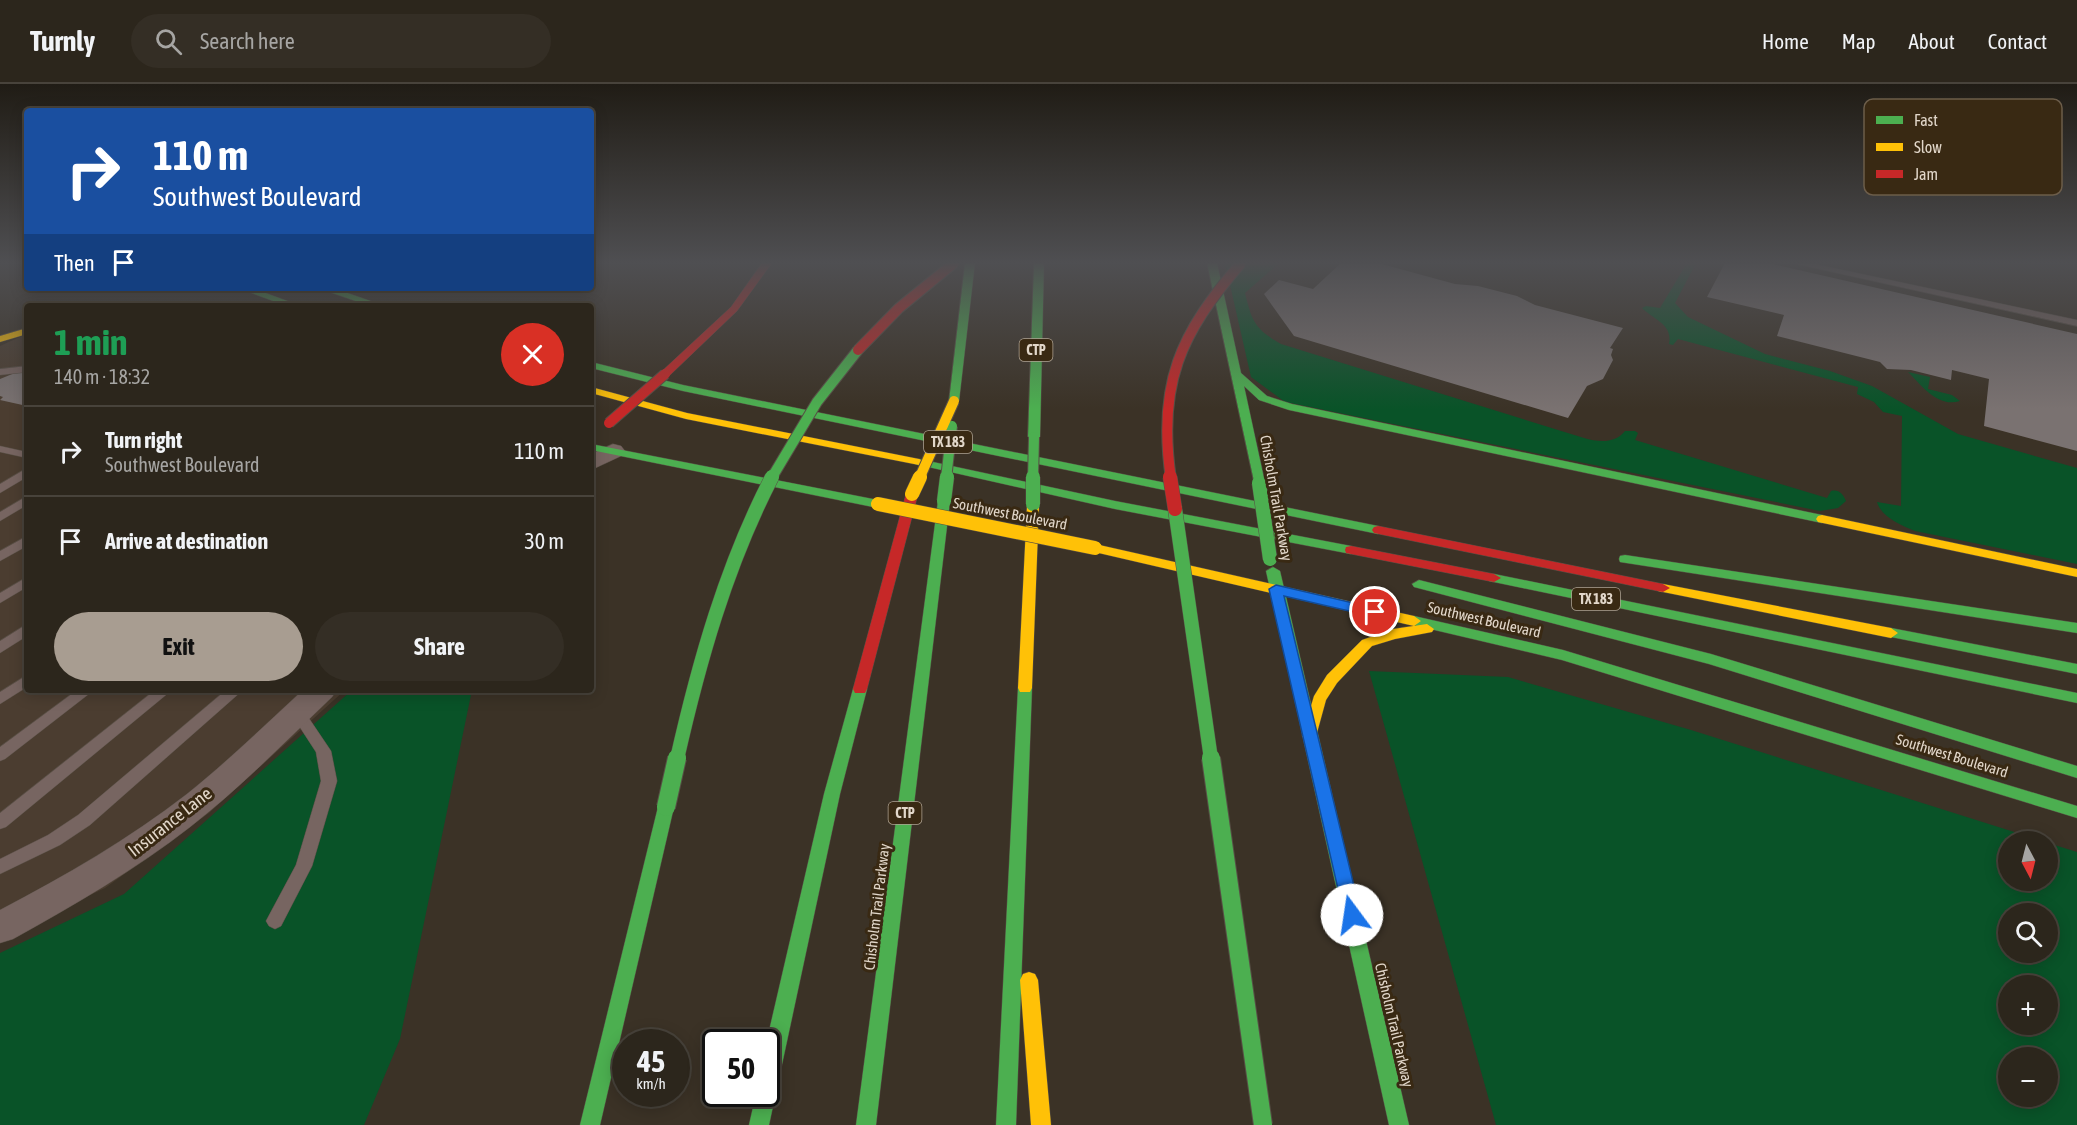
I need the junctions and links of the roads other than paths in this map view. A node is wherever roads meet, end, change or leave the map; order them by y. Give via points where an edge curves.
1 (732, 312) edge
2 (894, 312) edge
3 (964, 312) edge
4 (1038, 312) edge
5 (1201, 312) edge
6 (1223, 312) edge
7 (2024, 312) edge
8 (9, 320) dead end
9 (24, 323) edge
10 (2077, 323) edge
11 (24, 332) edge
12 (0, 339) edge
13 (594, 366) edge
14 (24, 369) edge
15 (0, 372) edge
16 (1236, 374) junction
17 (594, 391) edge
18 (954, 401) junction
19 (594, 435) edge
20 (0, 449) edge
21 (602, 449) edge
22 (24, 454) edge
23 (24, 474) edge
24 (0, 489) edge
25 (24, 502) edge
26 (1115, 505) junction
27 (1305, 515) junction
28 (0, 517) edge
29 (1503, 541) dead end
30 (24, 542) edge
31 (1607, 556) dead end
32 (0, 557) edge
33 (1321, 558) dead end
34 (2077, 573) edge
35 (1402, 579) dead end
36 (24, 583) edge
37 (1276, 589) junction
38 (0, 598) edge
39 (1440, 627) junction
40 (2077, 628) edge
41 (24, 631) edge
42 (0, 648) edge
43 (2077, 669) edge
44 (24, 682) edge
45 (83, 693) edge
46 (161, 693) edge
47 (232, 693) edge
48 (319, 693) edge
49 (2077, 698) edge
50 (0, 699) edge
51 (297, 712) junction
52 (1310, 737) junction
53 (0, 755) edge
54 (2077, 772) edge
55 (2077, 812) edge
56 (0, 822) edge
57 (1017, 831) junction
58 (0, 867) edge
59 (275, 921) dead end
60 (0, 928) edge
61 (779, 1029) edge
62 (763, 1107) edge
63 (590, 1125) edge
64 (759, 1125) edge
65 (866, 1125) edge
66 (1006, 1125) edge
67 (1041, 1125) edge
68 (1263, 1125) edge
69 (1399, 1125) edge

1 - 19 main road, bridge
2 - 63 main road, bridge via 850,357 803,421 764,490 733,561 711,622
3 - 18 main road, Chisholm Trail Parkway / CTP
4 - 57 main road, CTP, bridge via 1033,504
5 - 68 main road, bridge via 1180,354 1168,398 1166,436
6 - 16 main road, Chisholm Trail Parkway
7 - 10 lane
8 - 9 main road
11 - 12 main road
13 - 27 main road, TX 183 via 683,388
14 - 15 lane
16 - 34 main road via 1263,398 1288,407
16 - 37 main road, Chisholm Trail Parkway, bridge
17 - 26 main road, Southwest Boulevard / TX 183 via 686,416
18 - 61 main road, bridge via 912,494 832,795
18 - 65 main road, Chisholm Trail Parkway / CTP, bridge
20 - 22 lane
21 - 37 main road, Southwest Boulevard, bridge via 1095,548
23 - 24 lane
25 - 28 lane
26 - 33 main road
26 - 49 main road, Southwest Boulevard / TX 183 via 1451,569
27 - 29 main road
27 - 43 main road, TX 183
30 - 32 lane
31 - 40 main road
35 - 54 main road via 1711,659
36 - 38 lane
37 - 39 main road, Southwest Boulevard
37 - 52 main road, Chisholm Trail Parkway
39 - 52 main road via 1394,634 1367,644 1332,679 1319,700
39 - 55 main road, Southwest Boulevard via 1563,655
41 - 42 lane
44 - 50 lane
45 - 53 lane
46 - 56 lane
47 - 58 lane via 84,820
48 - 51 street, Insurance Lane
51 - 59 lane via 323,751 329,781 304,866
51 - 60 street, Insurance Lane via 200,801 125,856
52 - 69 main road, Chisholm Trail Parkway
57 - 66 main road, CTP
57 - 67 main road
62 - 64 main road

